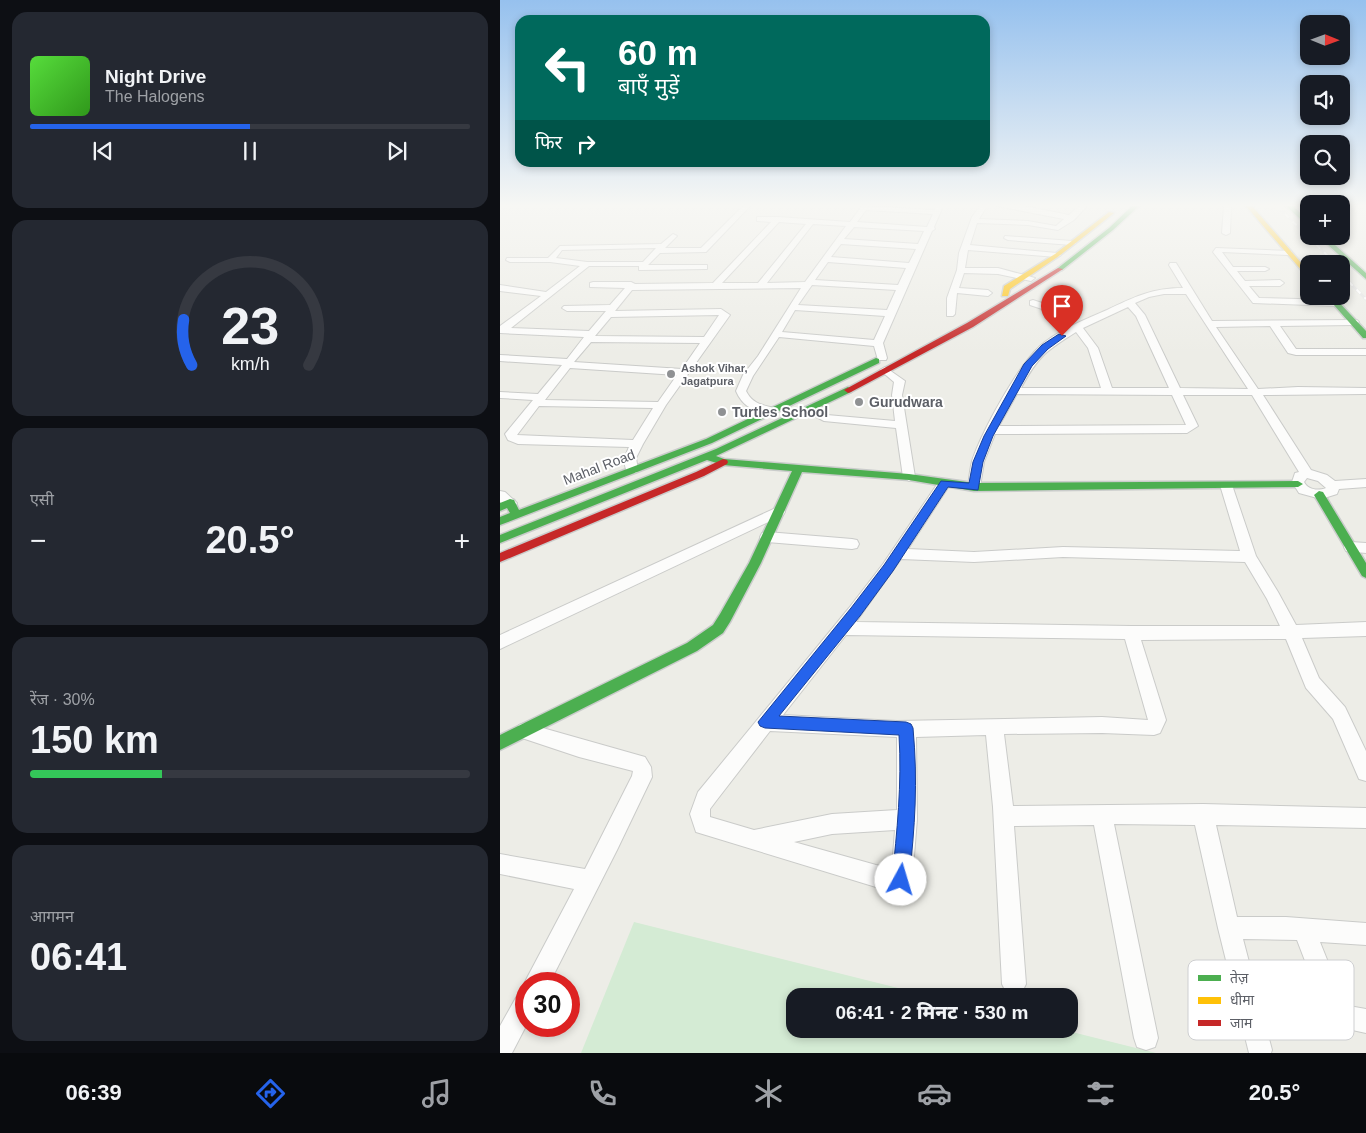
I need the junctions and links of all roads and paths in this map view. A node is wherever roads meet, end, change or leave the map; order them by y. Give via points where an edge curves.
1 (554, 255) edge
2 (653, 255) edge
3 (744, 255) edge
4 (785, 255) edge
5 (829, 255) edge
6 (917, 255) edge
7 (963, 255) edge
8 (1025, 255) edge
9 (1063, 255) edge
10 (1067, 255) edge
11 (1068, 255) edge
12 (1088, 255) edge
13 (1220, 255) edge
14 (1290, 255) edge
15 (1342, 255) edge
16 (826, 259) junction
17 (510, 260) dead end
18 (550, 260) junction
19 (1060, 260) junction
20 (587, 264) junction
21 (1173, 265) dead end
22 (912, 266) junction
23 (704, 267) dead end
24 (1300, 267) edge
25 (1230, 269) junction
26 (1265, 269) dead end
27 (961, 270) junction
28 (637, 276) junction
29 (1366, 277) edge
30 (1280, 283) dead end
31 (808, 284) junction
32 (1241, 284) junction
33 (593, 285) dead end
34 (761, 285) junction
35 (1040, 285) junction
36 (715, 286) junction
37 (500, 288) edge
38 (901, 288) junction
39 (954, 290) junction
40 (1189, 291) junction
41 (988, 293) dead end
42 (549, 295) junction
43 (1006, 298) junction
44 (1300, 301) edge
45 (1128, 302) junction
46 (1033, 303) dead end
47 (1337, 305) edge
48 (792, 307) junction
49 (567, 308) dead end
50 (610, 311) junction
51 (889, 313) junction
52 (1063, 313) dead end
53 (950, 314) dead end
54 (500, 316) edge
55 (518, 318) junction
56 (1354, 322) junction
57 (1272, 323) junction
58 (1210, 324) junction
59 (1076, 328) junction
60 (500, 330) edge
61 (776, 334) junction
62 (588, 336) junction
63 (1366, 336) edge
64 (708, 340) junction
65 (878, 343) junction
66 (1366, 352) edge
67 (890, 354) junction
68 (502, 361) edge
69 (568, 364) junction
70 (885, 370) junction
71 (684, 372) junction
72 (1015, 391) junction
73 (1107, 391) junction
74 (1366, 391) edge
75 (1174, 392) junction
76 (1256, 392) junction
77 (500, 395) edge
78 (539, 400) junction
79 (661, 406) junction
80 (809, 410) junction
81 (773, 411) junction
82 (902, 425) junction
83 (992, 430) junction
84 (505, 434) edge
85 (637, 444) junction
86 (706, 456) junction
87 (723, 462) junction
88 (799, 467) junction
89 (632, 470) junction
90 (1307, 474) junction
91 (909, 477) junction
92 (945, 483) junction
93 (1366, 483) edge
94 (1298, 484) junction
95 (1226, 485) junction
96 (1332, 485) junction
97 (974, 487) junction
98 (1319, 495) junction
99 (506, 505) edge
100 (778, 512) junction
101 (500, 521) edge
102 (767, 537) junction
103 (500, 539) edge
104 (852, 544) dead end
105 (1351, 547) junction
106 (1366, 548) edge
107 (897, 554) junction
108 (500, 558) edge
109 (1249, 558) junction
110 (1366, 572) edge
111 (843, 628) junction
112 (1366, 629) edge
113 (1131, 632) junction
114 (1291, 632) junction
115 (500, 642) edge
116 (765, 722) junction
117 (994, 726) junction
118 (906, 728) junction
119 (525, 731) junction
120 (500, 743) edge
121 (1366, 772) edge
122 (1102, 814) junction
123 (1203, 814) junction
124 (1003, 816) junction
125 (1366, 818) edge
126 (907, 819) junction
127 (756, 840) junction
128 (500, 864) edge
129 (590, 881) junction
130 (1229, 928) junction
131 (1304, 930) junction
132 (1366, 934) edge
133 (1237, 960) edge
134 (1316, 960) edge
135 (542, 972) edge
136 (1014, 984) dead end
137 (515, 1023) edge
138 (1146, 1038) dead end
139 (1257, 1040) edge
140 (1260, 1050) dead end
141 (500, 1051) edge

1 - 18 street
2 - 28 street
3 - 36 street
4 - 34 street
5 - 16 street
6 - 22 street
7 - 27 street
8 - 19 street
9 - 19 main road
10 - 19 main road
11 - 19 main road
12 - 35 main road
13 - 25 street
14 - 24 main road
15 - 29 main road
16 - 22 street
16 - 31 street
17 - 18 street
18 - 20 street
19 - 35 main road
20 - 28 street
20 - 42 street
21 - 40 street
22 - 38 street
23 - 28 street
25 - 26 street
25 - 32 street
27 - 35 street via 998,271
27 - 39 street
28 - 33 street
28 - 36 street
28 - 50 street
30 - 32 street
31 - 34 street
31 - 38 street
31 - 48 street
32 - 44 street via 1258,302
34 - 36 street
35 - 43 main road
37 - 42 street
38 - 51 street
39 - 41 street
39 - 53 street
40 - 45 street via 1164,291
40 - 58 street
42 - 55 street
43 - 67 main road, Mahal Road
43 - 70 main road
45 - 59 street
45 - 75 street via 1140,315
46 - 52 street
47 - 56 main road
48 - 51 street
48 - 61 street
49 - 50 street
50 - 62 street
50 - 64 street via 724,313
51 - 65 street
54 - 55 street
55 - 60 street
56 - 57 street
56 - 63 main road
57 - 58 street
57 - 66 street via 1292,351
58 - 76 street
59 - 72 street via 1045,347 1029,364
59 - 73 street via 1084,333 1095,349
60 - 62 street
61 - 65 street
61 - 81 street via 741,391 744,400 755,408
62 - 64 street
62 - 69 street
64 - 71 street
65 - 67 street
67 - 81 main road, Mahal Road
68 - 69 street
69 - 71 street
69 - 78 street
70 - 80 main road
70 - 82 street via 900,381 897,395
71 - 79 street
72 - 73 street
72 - 83 street
73 - 75 street
74 - 76 street
75 - 76 street
75 - 83 street via 1192,426 1187,429
76 - 90 street
77 - 78 street
78 - 79 street
78 - 84 street
79 - 85 street
80 - 82 street via 824,418
80 - 86 main road
81 - 89 main road, Mahal Road
82 - 91 street
83 - 97 street via 978,462
84 - 85 street via 518,440
85 - 89 street via 630,458
86 - 87 main road
86 - 103 main road
87 - 88 main road
87 - 108 main road
88 - 91 main road
88 - 100 main road
89 - 99 main road, Mahal Road
90 - 94 street via 1299,476
90 - 96 street via 1319,476
91 - 92 main road
92 - 97 main road
92 - 107 street
93 - 96 street
94 - 95 main road
94 - 98 street
95 - 97 main road
95 - 109 street
96 - 98 street via 1332,492
98 - 105 main road
99 - 101 main road, Mahal Road
100 - 102 main road
100 - 115 street
102 - 104 street
102 - 119 main road via 756,563 718,629 692,647
105 - 106 street
105 - 110 main road
107 - 109 street via 974,557 1063,552
107 - 111 street
109 - 114 street
111 - 113 street
111 - 116 street
112 - 114 street
113 - 114 street
113 - 117 street via 1157,720 1154,727
114 - 121 street via 1312,683 1339,713
116 - 118 street
116 - 127 street via 699,808 703,825
117 - 118 street
117 - 124 street
118 - 126 street via 909,773
119 - 120 main road
119 - 129 street via 638,763 642,767 642,777
122 - 123 street
122 - 124 street
122 - 138 street
123 - 125 street
123 - 130 street
124 - 136 street
126 - 127 street via 832,824
126 - 127 street via 901,880 876,876
128 - 129 street
129 - 135 street
130 - 131 street
130 - 133 street
131 - 132 street
131 - 134 street
137 - 141 street
139 - 140 street

